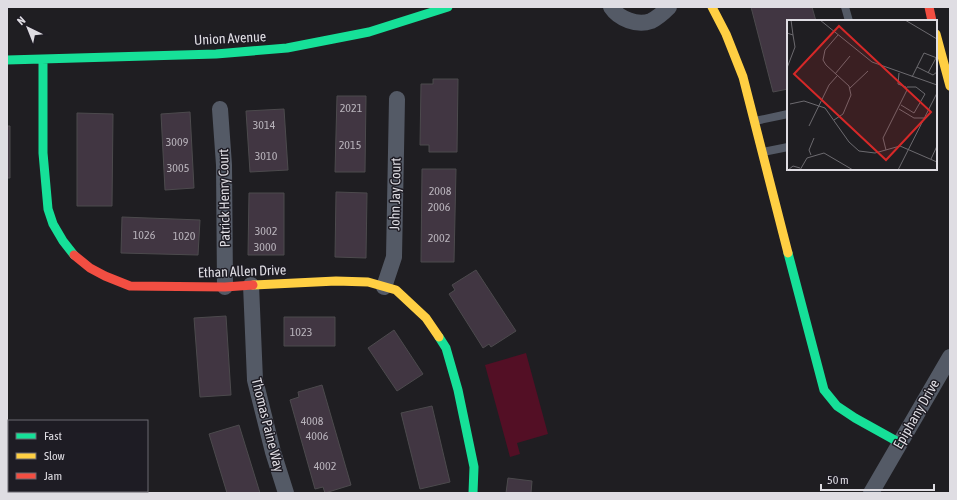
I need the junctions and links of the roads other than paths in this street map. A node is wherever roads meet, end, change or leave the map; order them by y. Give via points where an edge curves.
1 (448, 7) edge
2 (611, 7) edge
3 (669, 7) edge
4 (712, 7) edge
5 (845, 7) edge
6 (929, 7) edge
7 (849, 20) edge
8 (932, 20) edge
9 (937, 39) edge
10 (43, 59) junction
11 (7, 60) edge
12 (950, 86) edge
13 (397, 99) dead end
14 (220, 109) dead end
15 (787, 114) edge
16 (754, 122) junction
17 (787, 147) edge
18 (762, 153) junction
19 (251, 285) junction
20 (226, 287) junction
21 (384, 287) junction
22 (950, 357) edge
23 (900, 443) junction
24 (286, 493) edge
25 (474, 493) edge
26 (871, 493) edge

1 - 10 street, Union Avenue via 369,32 287,48 216,54
2 - 3 street via 624,19 636,22 651,20
4 - 16 street via 722,24 737,62
5 - 7 lane
6 - 8 street
9 - 12 street via 943,71
10 - 11 street, Union Avenue
10 - 20 street, Ethan Allen Drive via 43,153 48,209 53,224 76,258 105,276 130,286
13 - 21 street, John Jay Court via 394,257
14 - 20 street, Patrick Henry Court via 224,165
15 - 16 lane
16 - 18 street
17 - 18 lane
18 - 23 street via 824,390 837,406
19 - 20 street, Ethan Allen Drive
19 - 21 street, Ethan Allen Drive via 336,280 368,282
19 - 24 street, Thomas Paine Way via 255,380
21 - 25 street, Ethan Allen Drive via 396,290 426,318 446,348 458,390 474,467
22 - 23 street, Epiphany Drive
23 - 26 street, Epiphany Drive

